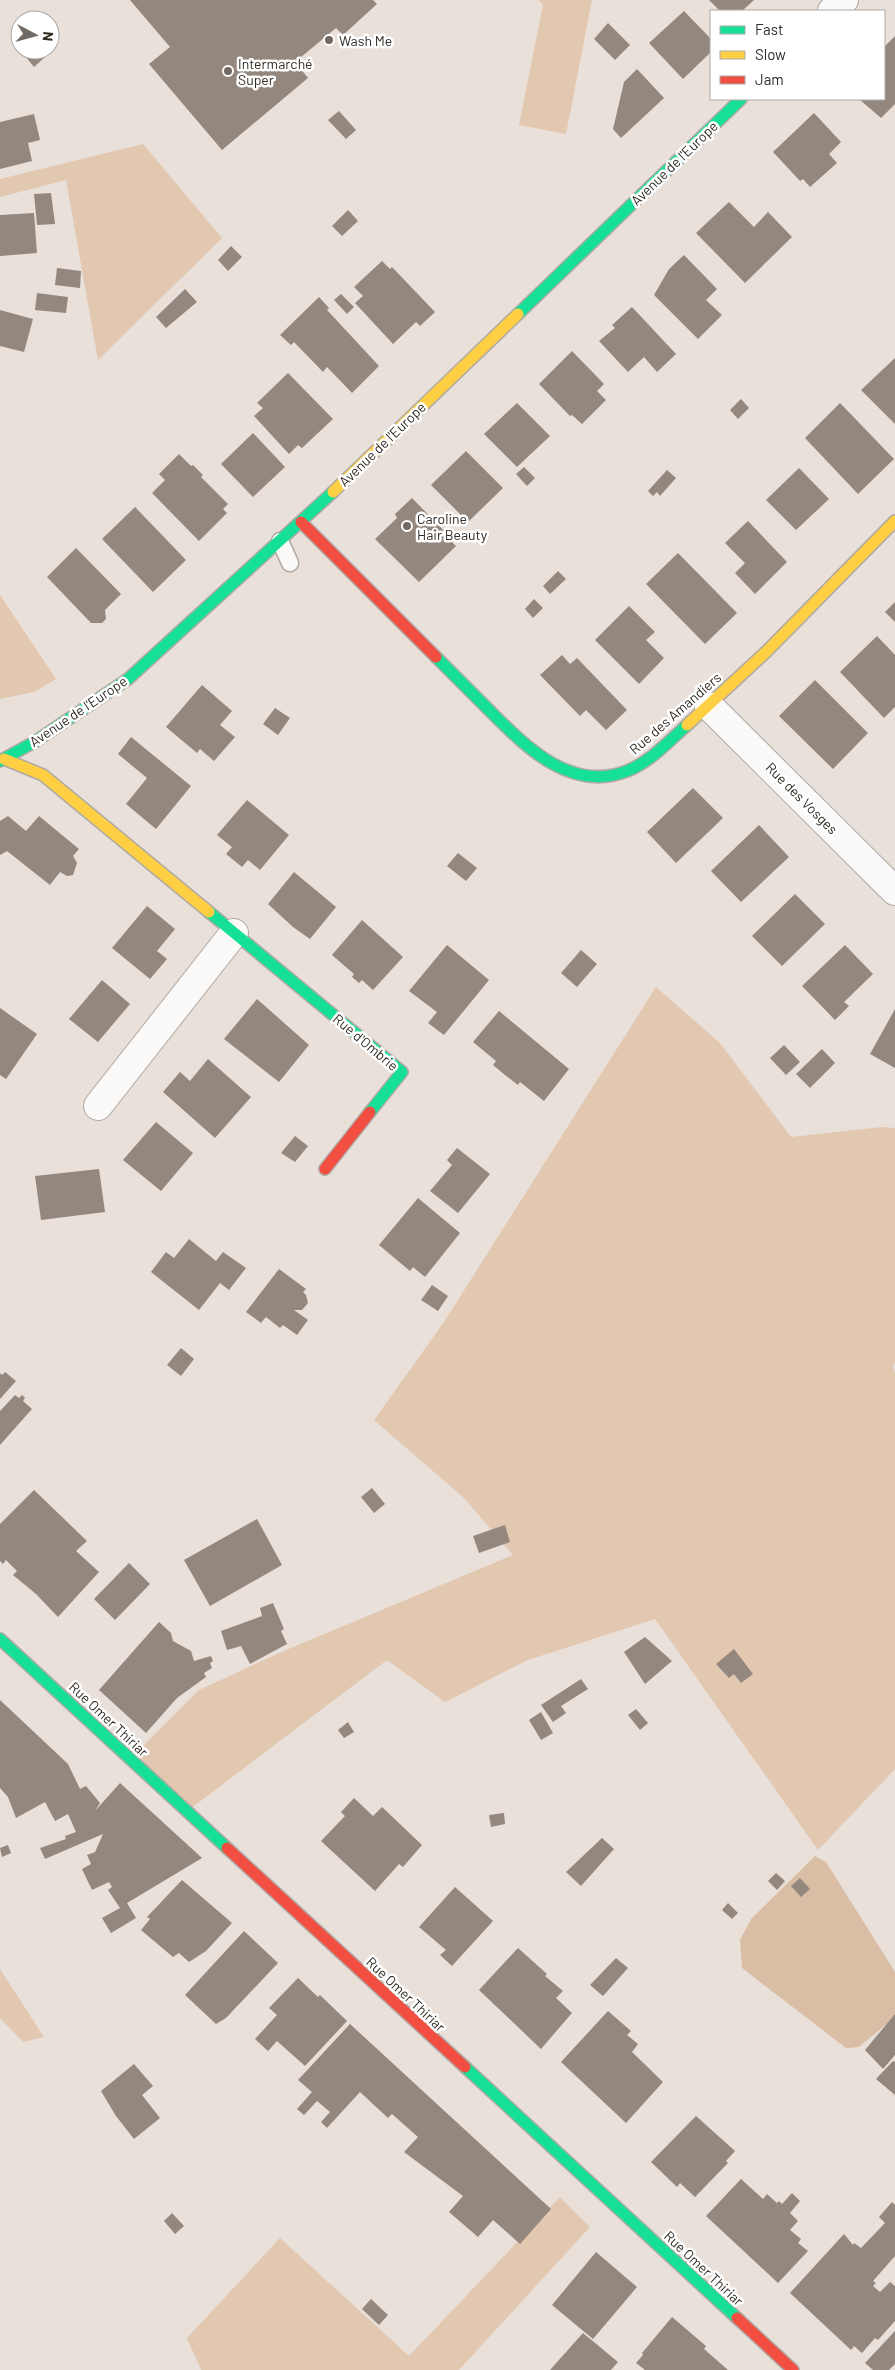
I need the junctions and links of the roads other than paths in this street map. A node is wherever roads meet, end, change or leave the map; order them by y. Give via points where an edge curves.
1 (844, 0) edge
2 (833, 10) edge
3 (740, 100) edge
4 (895, 521) edge
5 (301, 522) junction
6 (280, 542) junction
7 (290, 563) dead end
8 (709, 706) junction
9 (2, 760) edge
10 (895, 891) edge
11 (234, 933) junction
12 (98, 1106) dead end
13 (325, 1169) dead end
14 (0, 1639) edge
15 (793, 2370) edge

1 - 2 street
3 - 5 street, Avenue de l'Europe
4 - 8 street, Rue des Amandiers
5 - 6 street, Avenue de l'Europe
5 - 8 street, Rue des Amandiers via 518,738 555,768 576,775 602,776 624,772 645,762
6 - 7 lane
6 - 9 street, Avenue de l'Europe via 128,679
8 - 10 street, Rue des Vosges
9 - 11 street, Rue d'Ombrie via 43,775
11 - 12 street
11 - 13 street, Rue d'Ombrie via 402,1072
14 - 15 street, Rue Omer Thiriar

